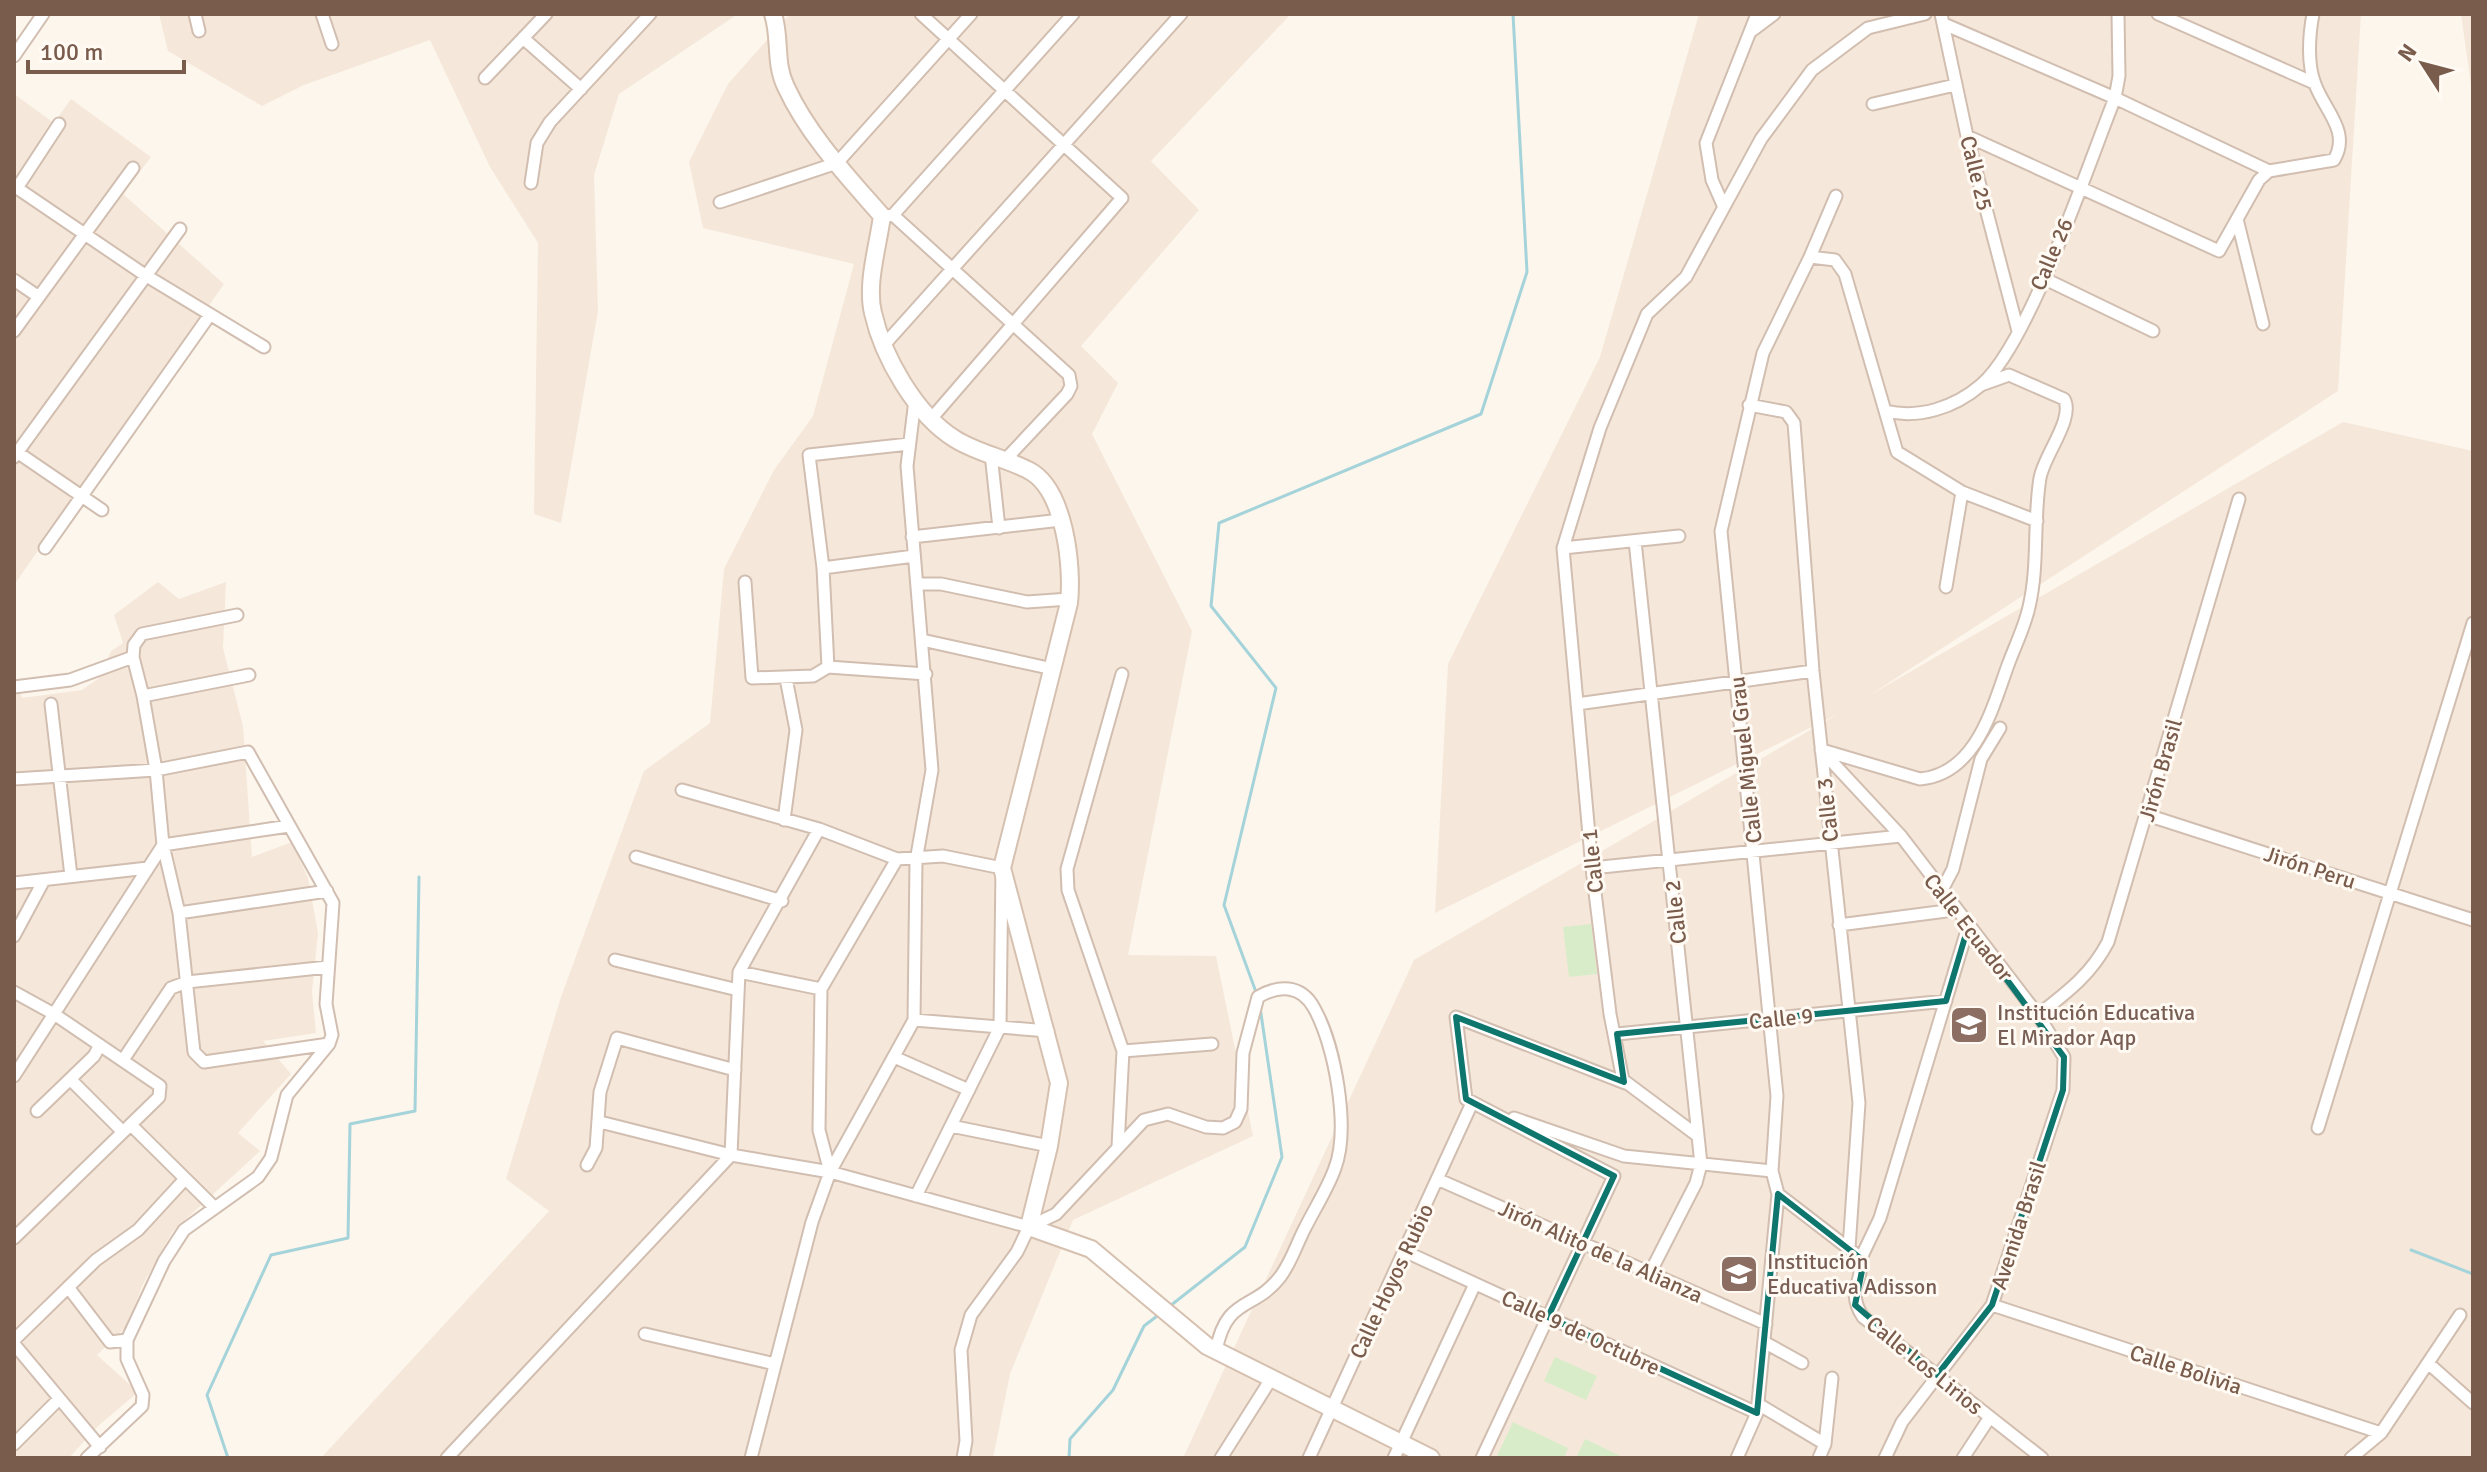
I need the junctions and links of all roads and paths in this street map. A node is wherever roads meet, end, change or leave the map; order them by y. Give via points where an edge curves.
1 (43, 14) edge
2 (195, 14) edge
3 (322, 14) edge
4 (546, 14) edge
5 (650, 14) edge
6 (773, 14) edge
7 (921, 14) edge
8 (971, 14) edge
9 (1073, 14) edge
10 (1181, 14) edge
11 (1757, 14) edge
12 (1774, 14) edge
13 (1925, 14) edge
14 (2118, 14) edge
15 (2158, 14) edge
16 (2313, 14) edge
17 (1942, 19) edge
18 (199, 31) dead end
19 (1749, 33) junction
20 (523, 38) junction
21 (948, 40) junction
22 (332, 44) dead end
23 (14, 56) edge
24 (485, 78) dead end
25 (2314, 83) junction
26 (1955, 85) junction
27 (581, 89) junction
28 (1004, 93) junction
29 (2115, 98) junction
30 (1873, 104) dead end
31 (59, 124) dead end
32 (1967, 136) junction
33 (1061, 144) junction
34 (837, 163) junction
35 (133, 168) dead end
36 (2269, 171) junction
37 (531, 183) dead end
38 (15, 187) edge
39 (2079, 188) junction
40 (1836, 196) dead end
41 (720, 202) dead end
42 (1723, 205) junction
43 (888, 216) junction
44 (2237, 219) junction
45 (180, 229) dead end
46 (85, 234) junction
47 (1810, 257) junction
48 (953, 268) junction
49 (145, 275) junction
50 (2043, 278) junction
51 (14, 280) edge
52 (39, 297) junction
53 (209, 316) junction
54 (1014, 324) junction
55 (2263, 324) dead end
56 (14, 331) edge
57 (2153, 331) dead end
58 (2018, 332) junction
59 (884, 345) junction
60 (264, 347) dead end
61 (1981, 385) junction
62 (915, 400) junction
63 (1749, 405) junction
64 (1885, 411) junction
65 (931, 419) junction
66 (909, 444) junction
67 (15, 453) edge
68 (998, 457) junction
69 (1962, 492) junction
70 (82, 497) junction
71 (2239, 499) dead end
72 (102, 510) dead end
73 (1061, 520) junction
74 (2037, 521) junction
75 (999, 528) junction
76 (1679, 536) dead end
77 (912, 537) junction
78 (1635, 541) junction
79 (45, 548) dead end
80 (1563, 548) junction
81 (914, 556) junction
82 (823, 568) junction
83 (745, 582) dead end
84 (917, 584) junction
85 (1946, 587) dead end
86 (1069, 599) junction
87 (237, 615) dead end
88 (2473, 623) edge
89 (922, 640) junction
90 (133, 657) junction
91 (828, 667) junction
92 (1053, 669) junction
93 (1813, 671) junction
94 (926, 674) junction
95 (1122, 674) dead end
96 (249, 675) dead end
97 (786, 678) junction
98 (1736, 683) junction
99 (14, 687) edge
100 (1652, 693) junction
101 (143, 696) junction
102 (51, 704) dead end
103 (1577, 704) junction
104 (2000, 728) dead end
105 (1821, 749) junction
106 (1965, 755) junction
107 (1981, 759) junction
108 (156, 770) junction
109 (59, 774) junction
110 (14, 779) edge
111 (682, 790) dead end
112 (2147, 815) junction
113 (784, 820) junction
114 (289, 826) junction
115 (819, 829) junction
116 (1901, 836) junction
117 (1830, 842) junction
118 (163, 845) junction
119 (1754, 848) junction
120 (636, 857) dead end
121 (897, 859) junction
122 (1669, 859) junction
123 (916, 861) junction
124 (148, 868) junction
125 (1002, 868) junction
126 (1592, 868) junction
127 (71, 876) junction
128 (43, 882) junction
129 (14, 883) edge
130 (327, 891) junction
131 (1941, 892) junction
132 (2391, 893) junction
133 (782, 901) junction
134 (1954, 910) junction
135 (179, 913) junction
136 (2473, 920) edge
137 (1839, 925) junction
138 (1968, 927) junction
139 (14, 936) edge
140 (615, 960) dead end
141 (328, 967) junction
142 (739, 972) junction
143 (187, 982) junction
144 (821, 989) junction
145 (738, 990) junction
146 (14, 992) edge
147 (1946, 1001) junction
148 (1849, 1011) junction
149 (54, 1014) junction
150 (2038, 1015) junction
151 (1771, 1019) junction
152 (914, 1020) junction
153 (1000, 1027) junction
154 (1687, 1028) junction
155 (1048, 1031) junction
156 (1617, 1034) junction
157 (329, 1044) junction
158 (1212, 1044) dead end
159 (100, 1045) junction
160 (1123, 1051) junction
161 (1619, 1053) junction
162 (894, 1057) junction
163 (2064, 1057) joint
164 (123, 1060) junction
165 (735, 1070) junction
166 (1593, 1070) junction
167 (14, 1076) edge
168 (71, 1080) junction
169 (1625, 1083) junction
170 (969, 1090) junction
171 (1472, 1103) junction
172 (37, 1111) dead end
173 (600, 1122) junction
174 (951, 1126) junction
175 (126, 1128) junction
176 (2318, 1128) dead end
177 (1698, 1136) junction
178 (1049, 1146) junction
179 (1118, 1147) junction
180 (731, 1155) junction
181 (1701, 1164) junction
182 (587, 1165) dead end
183 (1772, 1171) junction
184 (830, 1172) junction
185 (185, 1179) junction
186 (1437, 1179) junction
187 (1778, 1194) junction
188 (916, 1196) junction
189 (214, 1207) junction
190 (1029, 1227) junction
191 (14, 1238) edge
192 (1583, 1243) junction
193 (1849, 1248) junction
194 (1404, 1251) junction
195 (1861, 1258) junction
196 (1650, 1273) junction
197 (1475, 1284) junction
198 (68, 1287) junction
199 (1992, 1305) junction
200 (2460, 1315) dead end
201 (1548, 1317) junction
202 (1766, 1324) junction
203 (645, 1334) dead end
204 (127, 1340) junction
205 (14, 1342) edge
206 (1764, 1342) junction
207 (1216, 1351) junction
208 (1802, 1363) dead end
209 (2428, 1363) junction
210 (775, 1364) junction
211 (1937, 1375) junction
212 (1832, 1378) dead end
213 (1271, 1379) junction
214 (58, 1400) junction
215 (2473, 1403) edge
216 (1332, 1409) junction
217 (1757, 1409) junction
218 (1990, 1417) junction
219 (2381, 1433) junction
220 (14, 1444) edge
221 (1825, 1444) junction
222 (100, 1447) junction
223 (1398, 1450) edge
224 (87, 1458) edge
225 (447, 1458) edge
226 (751, 1458) edge
227 (963, 1458) edge
228 (1221, 1458) edge
229 (1309, 1458) edge
230 (1431, 1458) edge
231 (1482, 1458) edge
232 (1737, 1458) edge
233 (1819, 1458) edge
234 (1885, 1458) edge
235 (1963, 1458) edge
236 (2042, 1458) edge
237 (2351, 1458) edge

1 - 23 street
2 - 18 street
3 - 22 street
4 - 20 street
5 - 27 street
6 - 34 street via 778,65 786,87
7 - 21 street
8 - 21 street
9 - 28 street
10 - 33 street
11 - 19 street
12 - 19 street
13 - 42 street via 1868,28 1812,70 1761,139
14 - 29 street, Calle 26
15 - 25 street
16 - 25 street
17 - 26 street, Calle 25
17 - 29 street
19 - 42 street via 1706,143
20 - 24 street
20 - 27 street
21 - 28 street
21 - 34 street
25 - 36 street via 2338,124 2339,152 2334,160
26 - 30 street
26 - 32 street, Calle 25
27 - 37 street via 537,143
28 - 33 street
28 - 43 street
29 - 36 street
29 - 39 street, Calle 26
31 - 38 street
32 - 39 street
32 - 58 street, Calle 25
33 - 48 street
33 - 54 street via 1122,198
34 - 41 street
34 - 43 street
35 - 46 street
36 - 44 street
38 - 46 street
39 - 44 street via 2219,251
39 - 50 street, Calle 26
40 - 47 street, Calle Miguel Grau
42 - 80 street via 1686,277 1647,314 1600,428
43 - 48 street
43 - 59 street via 872,294
44 - 55 street
45 - 49 street
46 - 49 street
46 - 52 street
47 - 63 street, Calle Miguel Grau via 1763,353
47 - 64 street via 1835,260 1845,274
48 - 54 street
48 - 59 street
49 - 53 street
49 - 67 street
50 - 57 street
50 - 58 street, Calle 26
51 - 52 street
52 - 56 street
53 - 60 street
53 - 70 street
54 - 65 street
54 - 68 street via 1069,375 1071,386
58 - 61 street, Calle 26
59 - 62 street
61 - 64 street, Calle 26 via 1934,412 1907,416
61 - 74 street via 2009,375 2064,399 2068,407 2040,477
62 - 65 street
62 - 66 street
63 - 93 street, Calle 3 via 1786,412 1793,419
63 - 98 street, Calle Miguel Grau via 1721,531
64 - 69 street via 1897,452
65 - 68 street via 955,440
66 - 77 street
66 - 82 street via 809,455
67 - 70 street
68 - 73 street via 1032,471 1046,486
68 - 75 street
69 - 74 street
69 - 85 street
70 - 72 street
70 - 79 street
71 - 112 street, Jirón Brasil
73 - 75 street
73 - 86 street via 1072,573
74 - 106 street via 2030,606 1989,716
75 - 77 street
76 - 78 street
77 - 81 street
78 - 80 street
78 - 100 street, Calle 2
80 - 103 street, Calle 1
81 - 82 street
81 - 84 street
82 - 91 street
83 - 97 street via 752,678
84 - 86 street via 1027,602
84 - 89 street
86 - 92 street
87 - 90 street via 142,634
88 - 132 street
89 - 92 street
89 - 94 street
90 - 99 street via 70,680
90 - 101 street
91 - 94 street
91 - 97 street via 813,676
92 - 125 street
93 - 98 street
93 - 105 street, Calle 3
94 - 123 street via 932,770
95 - 160 street via 1067,869 1068,890
96 - 101 street
97 - 113 street via 796,730
98 - 100 street
98 - 119 street, Calle Miguel Grau
100 - 103 street
100 - 122 street, Calle 2
101 - 108 street
102 - 109 street
103 - 126 street, Calle 1
104 - 107 street
105 - 106 street via 1920,779 1948,771
105 - 116 street, Calle Ecuador
105 - 117 street, Calle 3
106 - 107 street
107 - 131 street via 1953,869
108 - 109 street
108 - 114 street via 248,752
108 - 118 street
109 - 110 street
109 - 127 street
111 - 113 street
112 - 132 street, Jirón Peru
112 - 150 street, Jirón Brasil via 2097,963
113 - 115 street
114 - 118 street
114 - 130 street
115 - 121 street
115 - 133 street
116 - 117 street
116 - 131 street, Calle Ecuador
117 - 119 street
117 - 137 street, Calle 3
118 - 124 street
118 - 135 street
119 - 122 street
119 - 151 street, Calle Miguel Grau
120 - 133 street
121 - 123 street
121 - 144 street
122 - 126 street
122 - 154 street, Calle 2
123 - 125 street via 943,856
123 - 152 street
124 - 127 street
124 - 149 street
125 - 153 street
125 - 155 street
126 - 156 street, Calle 1
127 - 128 street
128 - 129 street
128 - 139 street
130 - 135 street
130 - 141 street via 333,903
131 - 134 street, Calle Ecuador
132 - 136 street, Jirón Peru
132 - 176 street
133 - 142 street
134 - 137 street
134 - 138 street, Calle Ecuador
135 - 143 street
137 - 148 street, Calle 3
138 - 147 street
138 - 150 street, Calle Ecuador
140 - 145 street
141 - 143 street
141 - 157 street
142 - 144 street
142 - 145 street
143 - 157 street via 194,1052 204,1062
143 - 164 street via 171,988
144 - 184 street via 819,1130
145 - 165 street
146 - 149 street
147 - 148 street, Calle 9
147 - 195 street via 1880,1218
148 - 151 street, Calle 9
148 - 193 street, Calle 3 via 1859,1103
149 - 159 street
149 - 167 street
150 - 163 street, Calle Ecuador
151 - 154 street, Calle 9
151 - 183 street, Calle Miguel Grau via 1777,1096
152 - 153 street
152 - 162 street
153 - 155 street
153 - 170 street
154 - 156 street, Calle 9
154 - 177 street, Calle 2
155 - 178 street via 1059,1083
156 - 161 street, Calle 1
157 - 189 street via 287,1095 271,1158 258,1177
158 - 160 street
159 - 164 street
159 - 168 street
160 - 179 street
161 - 166 street via 1604,1069
161 - 169 street, Calle 1
162 - 170 street
162 - 184 street
163 - 199 street, Avenida Brasil via 2063,1090
164 - 175 street via 160,1086 159,1097
165 - 173 street via 617,1038 600,1092
165 - 180 street
166 - 169 street
166 - 171 street via 1456,1017 1464,1090
168 - 172 street
168 - 175 street
169 - 177 street
170 - 174 street
171 - 181 street via 1624,1156
171 - 186 street, Calle Hoyos Rubio
171 - 192 street via 1614,1176
173 - 180 street
173 - 182 street
174 - 178 street
174 - 188 street
175 - 185 street
175 - 191 street
177 - 181 street, Calle 2
178 - 190 street
179 - 190 street via 1056,1214
179 - 207 street via 1134,1128 1156,1115 1206,1127 1235,1122 1241,1109 1243,1053 1258,997 1275,987 1294,989 1312,1003 1328,1041 1336,1082 1342,1137 1336,1167 1280,1278 1230,1314
180 - 184 street
180 - 225 street
181 - 183 street
181 - 196 street, Calle 2
183 - 187 street, Calle Miguel Grau
184 - 188 street
184 - 210 street
185 - 189 street
185 - 198 street via 129,1238
186 - 192 street, Jirón Alito de la Alianza
186 - 194 street, Calle Hoyos Rubio
187 - 193 street
187 - 202 street, Calle Miguel Grau
188 - 190 street
189 - 204 street via 184,1230
190 - 207 street via 1082,1243
190 - 227 street via 971,1315 961,1350
192 - 196 street, Jirón Alito de la Alianza
192 - 201 street
193 - 195 street
194 - 197 street, Calle 9 de Octubre
194 - 216 street, Calle Hoyos Rubio
195 - 211 street, Calle Los Lirios via 1855,1305
196 - 202 street, Jirón Alito de la Alianza
197 - 201 street, Calle 9 de Octubre
197 - 223 street
198 - 204 street via 110,1342
198 - 205 street
199 - 211 street, Avenida Brasil
199 - 219 street, Calle Bolivia
200 - 209 street
201 - 217 street, Calle 9 de Octubre
201 - 231 street
202 - 206 street, Calle Miguel Grau
203 - 210 street
204 - 222 street via 127,1359 143,1395 142,1406
205 - 214 street
206 - 208 street
206 - 217 street, Calle Miguel Grau
207 - 213 street
209 - 215 street
209 - 219 street
210 - 226 street
211 - 218 street, Calle Los Lirios
211 - 234 street, Avenida Brasil via 1902,1422
212 - 221 street
213 - 216 street
213 - 228 street
214 - 220 street
214 - 222 street
216 - 223 street
216 - 229 street, Calle Hoyos Rubio
217 - 221 street, Calle 9 de Octubre
217 - 232 street, Calle Miguel Grau
218 - 235 street
218 - 236 street, Calle Los Lirios
219 - 237 street
221 - 233 street
222 - 224 street
223 - 230 street

